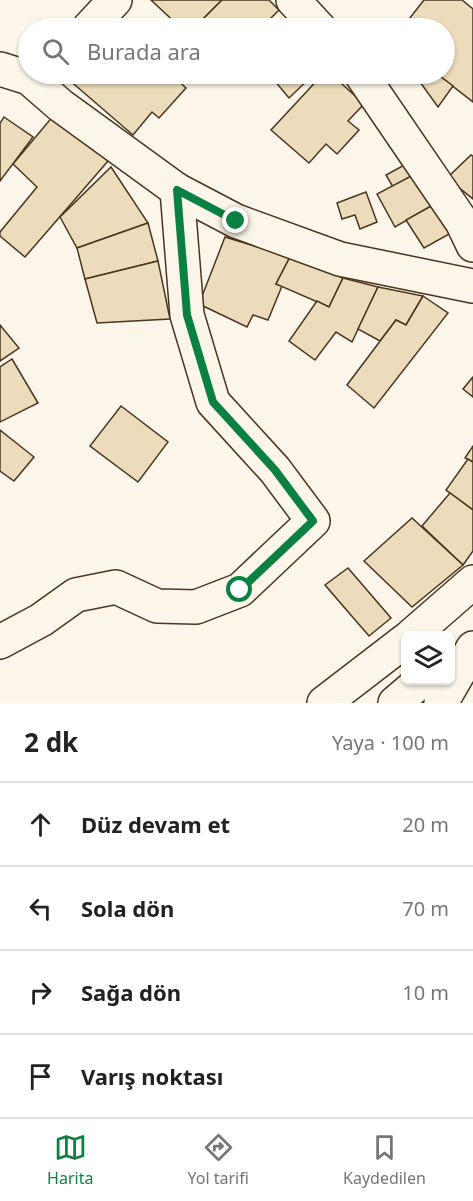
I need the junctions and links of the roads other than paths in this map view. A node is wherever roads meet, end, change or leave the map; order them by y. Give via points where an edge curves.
1 (115, 0) edge
2 (293, 0) edge
3 (98, 18) edge
4 (310, 18) edge
5 (34, 84) edge
6 (368, 84) edge
7 (177, 190) junction
8 (473, 245) edge
9 (473, 286) edge
10 (473, 582) edge
11 (417, 631) edge
12 (473, 638) edge
13 (0, 642) edge
14 (401, 643) edge
15 (473, 648) edge
16 (455, 653) edge
17 (417, 685) edge
18 (324, 703) edge
19 (395, 703) edge
20 (441, 703) edge

1 - 3 street
2 - 4 street
5 - 7 street
6 - 8 street via 462,222
7 - 9 street via 236,221 340,259
7 - 13 street via 187,315 213,402 275,470 313,521 240,590 196,607 157,606 116,587 76,595
10 - 11 street
12 - 16 street
14 - 18 street
15 - 20 street
17 - 19 street

